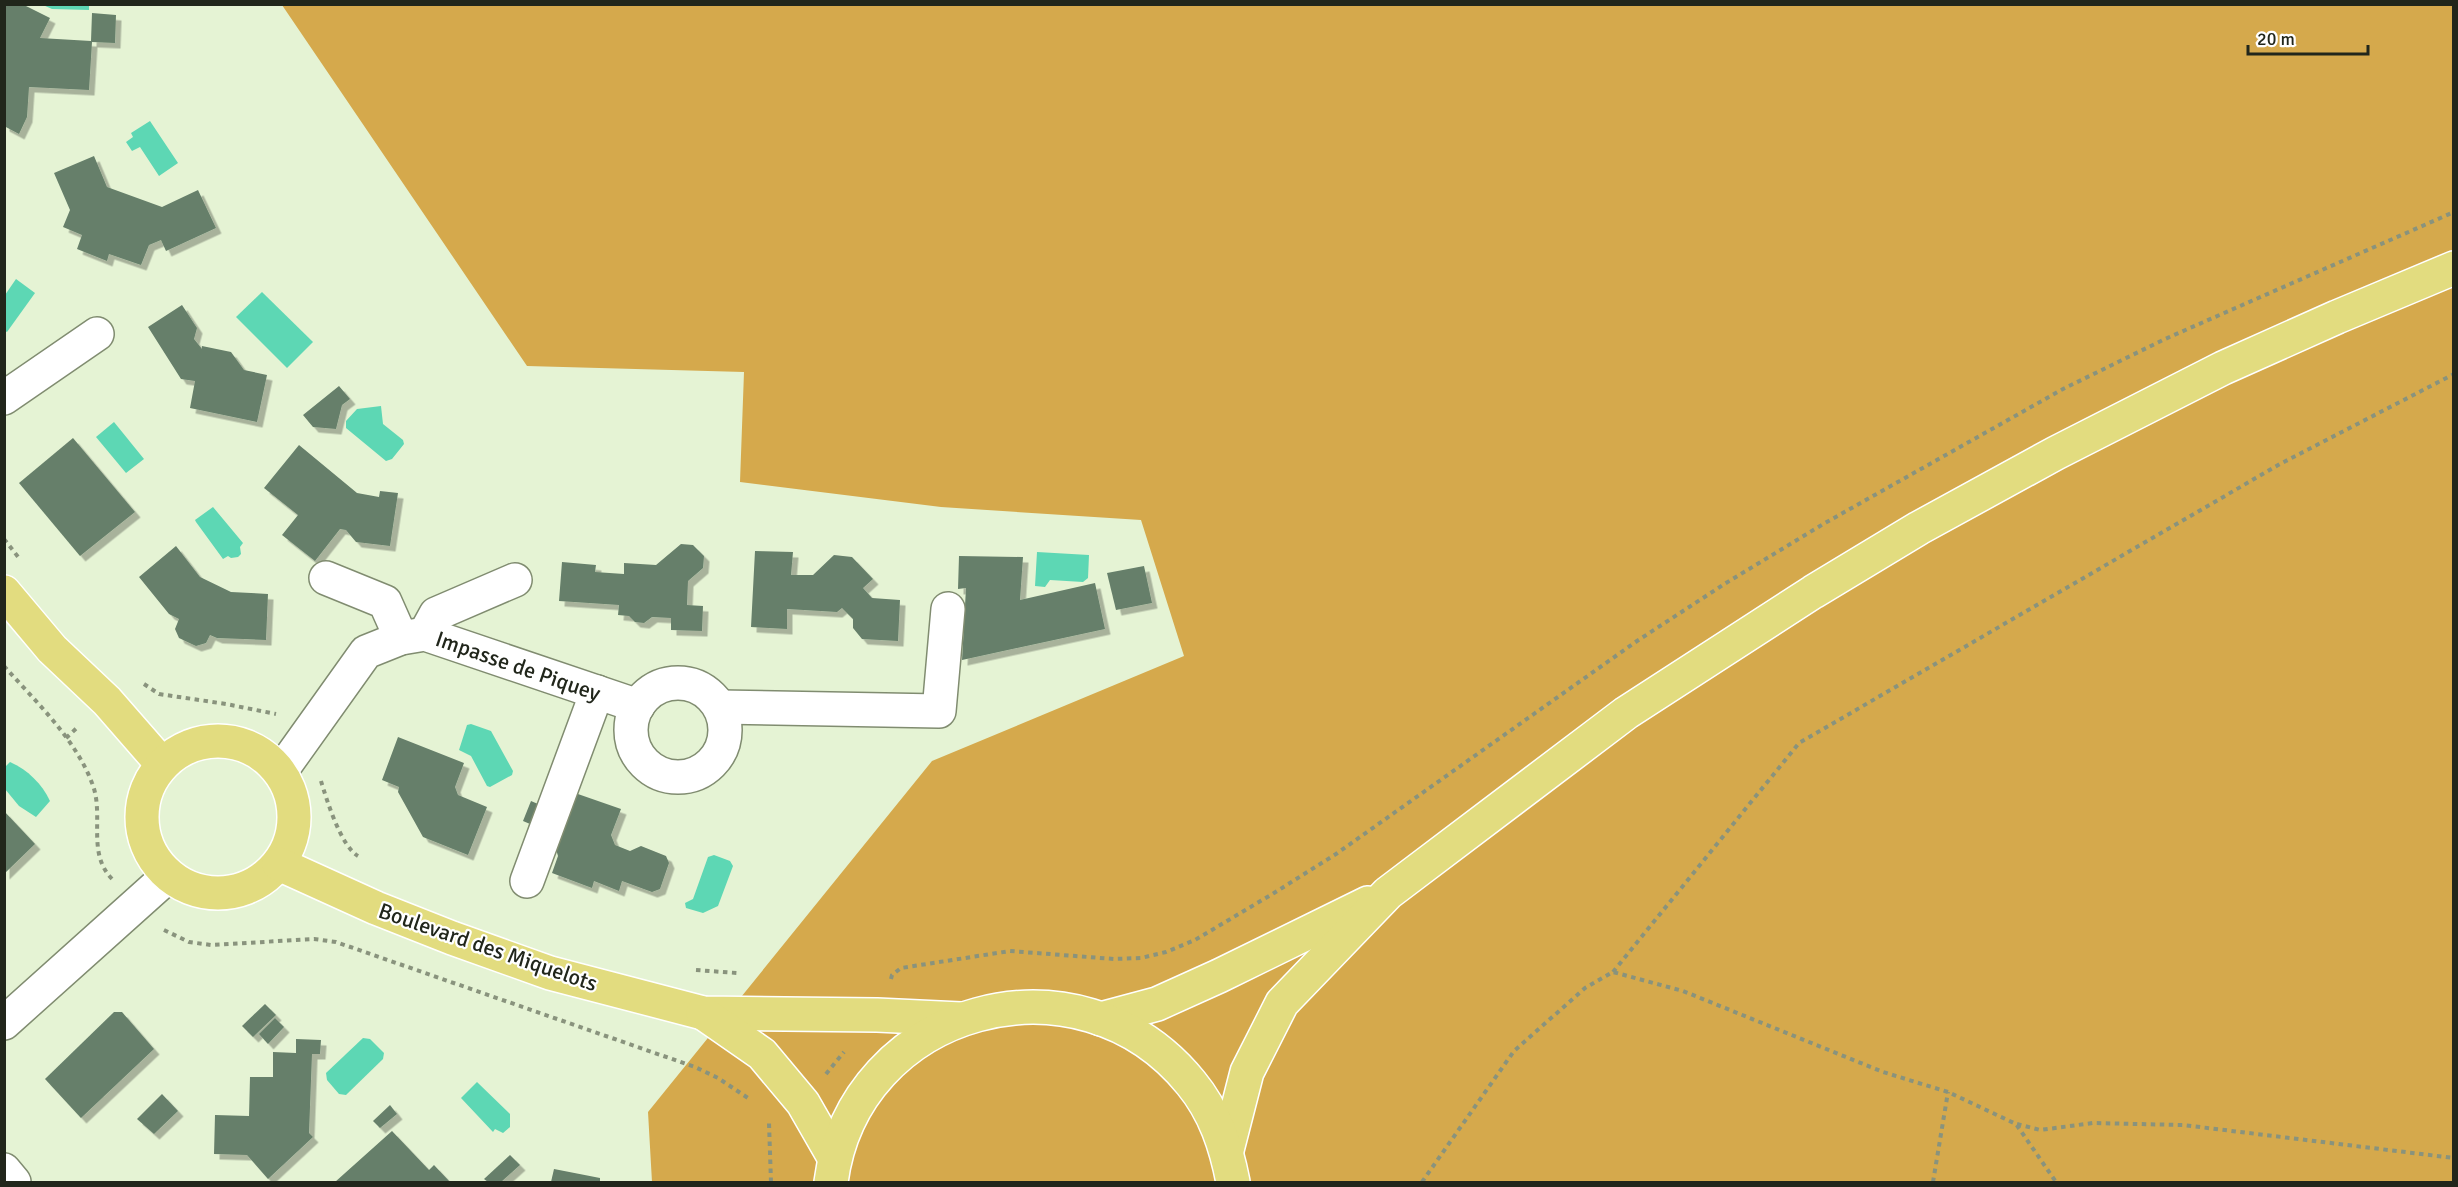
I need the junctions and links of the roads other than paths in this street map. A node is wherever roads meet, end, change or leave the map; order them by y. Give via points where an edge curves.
1 (2454, 268) edge
2 (97, 334) dead end
3 (4, 398) edge
4 (326, 578) dead end
5 (515, 580) dead end
6 (4, 592) edge
7 (948, 609) dead end
8 (413, 636) junction
9 (597, 692) junction
10 (638, 706) junction
11 (720, 707) junction
12 (162, 764) junction
13 (281, 771) junction
14 (279, 864) junction
15 (168, 876) junction
16 (526, 881) dead end
17 (1388, 893) junction
18 (702, 1012) junction
19 (961, 1019) junction
20 (1101, 1019) junction
21 (4, 1023) edge
22 (1227, 1150) junction
23 (4, 1170) edge
24 (832, 1170) edge
25 (14, 1182) edge
26 (1233, 1182) edge

1 - 17 main road via 2223,368 1919,528 1626,713
2 - 3 street
4 - 8 street via 385,602
5 - 8 street via 435,614
6 - 12 main road via 52,649 106,700
7 - 11 street via 939,711
8 - 9 street, Impasse de Piquey
8 - 13 street, Impasse de Piquey via 366,652
9 - 10 street, Impasse de Piquey
9 - 16 street
10 - 11 street via 663,685 679,683 696,686
10 - 11 street via 631,737 637,753 647,766 677,778 694,775 719,755 726,723
12 - 13 main road via 184,748 210,741 237,742 261,753
12 - 15 main road via 148,784 142,808 143,833 152,857
13 - 14 main road via 292,794 296,819 291,843
14 - 15 main road via 261,881 230,893 190,889
14 - 18 main road, Boulevard des Miquelots via 398,917 550,973
15 - 21 street
17 - 20 main road via 1157,1004
17 - 22 main road via 1282,1003 1247,1072
18 - 19 main road, Boulevard des Miquelots
18 - 24 main road, Boulevard des Miquelots via 762,1054 803,1102
19 - 20 main road via 995,1009 1031,1007 1066,1009
19 - 24 main road via 926,1035 894,1059 868,1088 848,1121
20 - 22 main road via 1135,1034 1166,1056 1192,1083
22 - 26 main road
23 - 25 street

